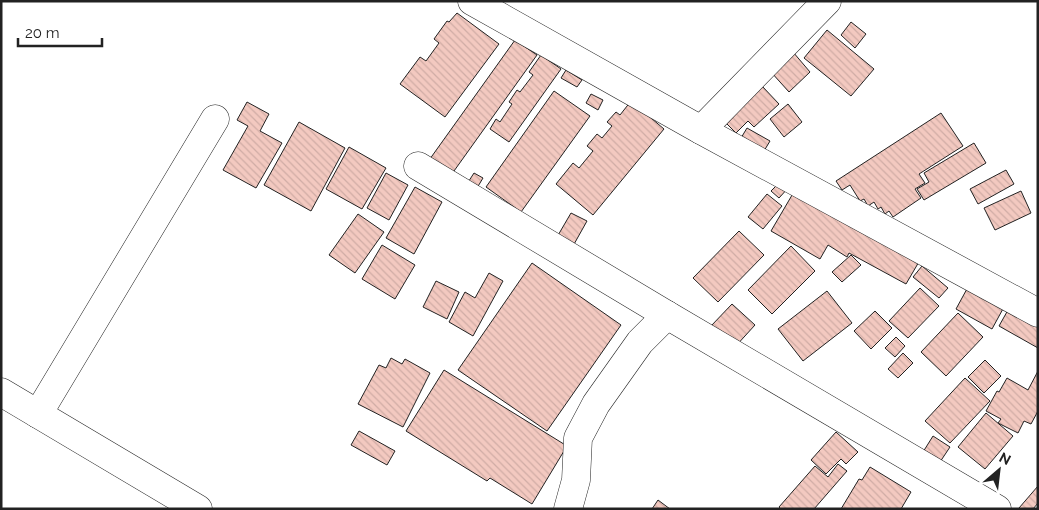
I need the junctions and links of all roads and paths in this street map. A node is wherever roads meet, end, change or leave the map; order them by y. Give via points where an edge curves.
1 (472, 1) edge
2 (827, 1) edge
3 (215, 119) dead end
4 (701, 130) junction
5 (418, 166) dead end
6 (1038, 312) edge
7 (667, 315) junction
8 (1, 392) edge
9 (38, 414) junction
10 (198, 509) edge
11 (568, 509) edge
12 (997, 509) edge

1 - 4 street
2 - 4 street
3 - 9 street
4 - 6 street
5 - 7 street
7 - 11 street via 640,342 596,404 578,438 576,480
7 - 12 street
8 - 9 street
9 - 10 street

